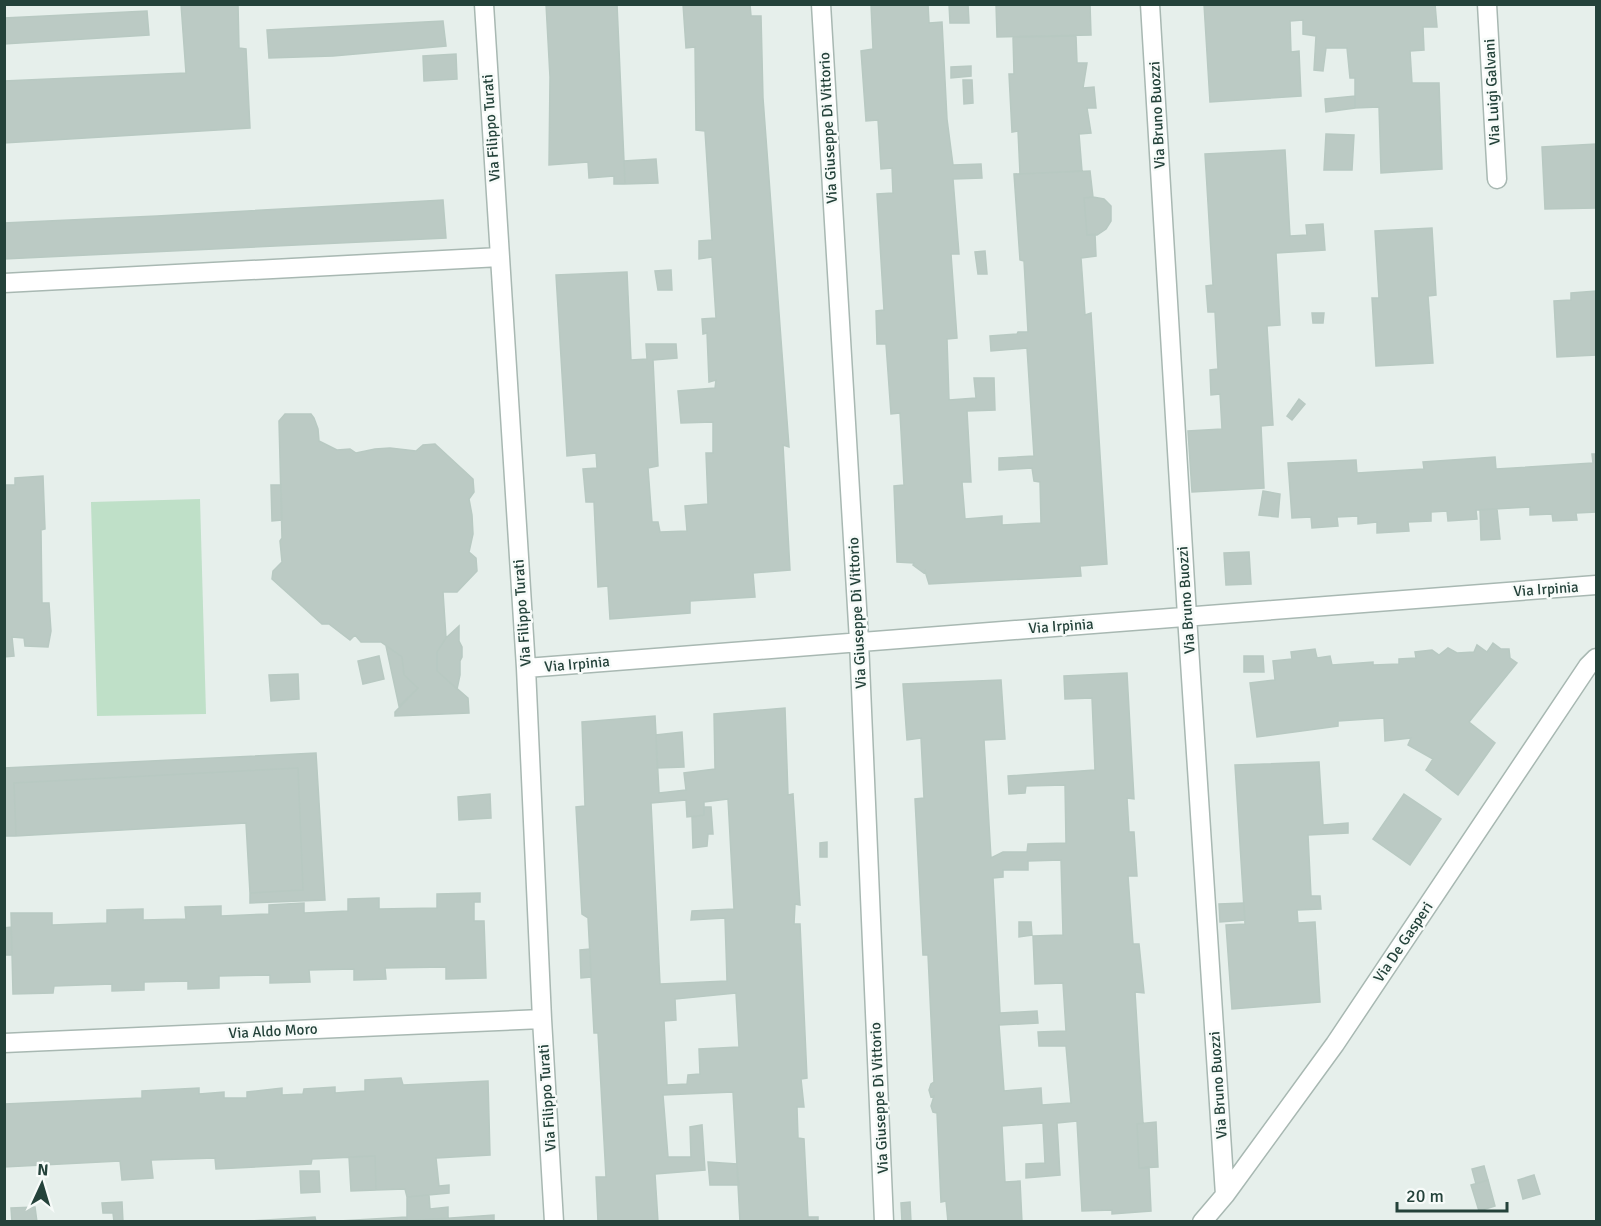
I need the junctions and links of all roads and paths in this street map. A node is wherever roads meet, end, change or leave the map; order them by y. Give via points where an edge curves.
1 (484, 4) edge
2 (821, 4) edge
3 (1150, 4) edge
4 (1487, 4) edge
5 (1497, 179) dead end
6 (500, 257) junction
7 (4, 283) edge
8 (1596, 585) edge
9 (1187, 616) junction
10 (859, 641) junction
11 (1596, 658) edge
12 (526, 668) junction
13 (542, 1019) junction
14 (4, 1043) edge
15 (1225, 1195) junction
16 (554, 1221) edge
17 (884, 1221) edge
18 (1202, 1221) edge

1 - 6 street, Via Filippo Turati
2 - 10 street, Via Giuseppe Di Vittorio
3 - 9 street, Via Bruno Buozzi
4 - 5 street, Via Luigi Galvani
6 - 7 street
6 - 12 street, Via Filippo Turati
8 - 9 street, Via Irpinia
9 - 10 street, Via Irpinia
9 - 15 street, Via Bruno Buozzi
10 - 12 street, Via Irpinia
10 - 17 street, Via Giuseppe Di Vittorio
11 - 15 street, Via De Gasperi via 1335,1044
12 - 13 street, Via Filippo Turati
13 - 14 street, Via Aldo Moro
13 - 16 street, Via Filippo Turati
15 - 18 street, Via De Gasperi

